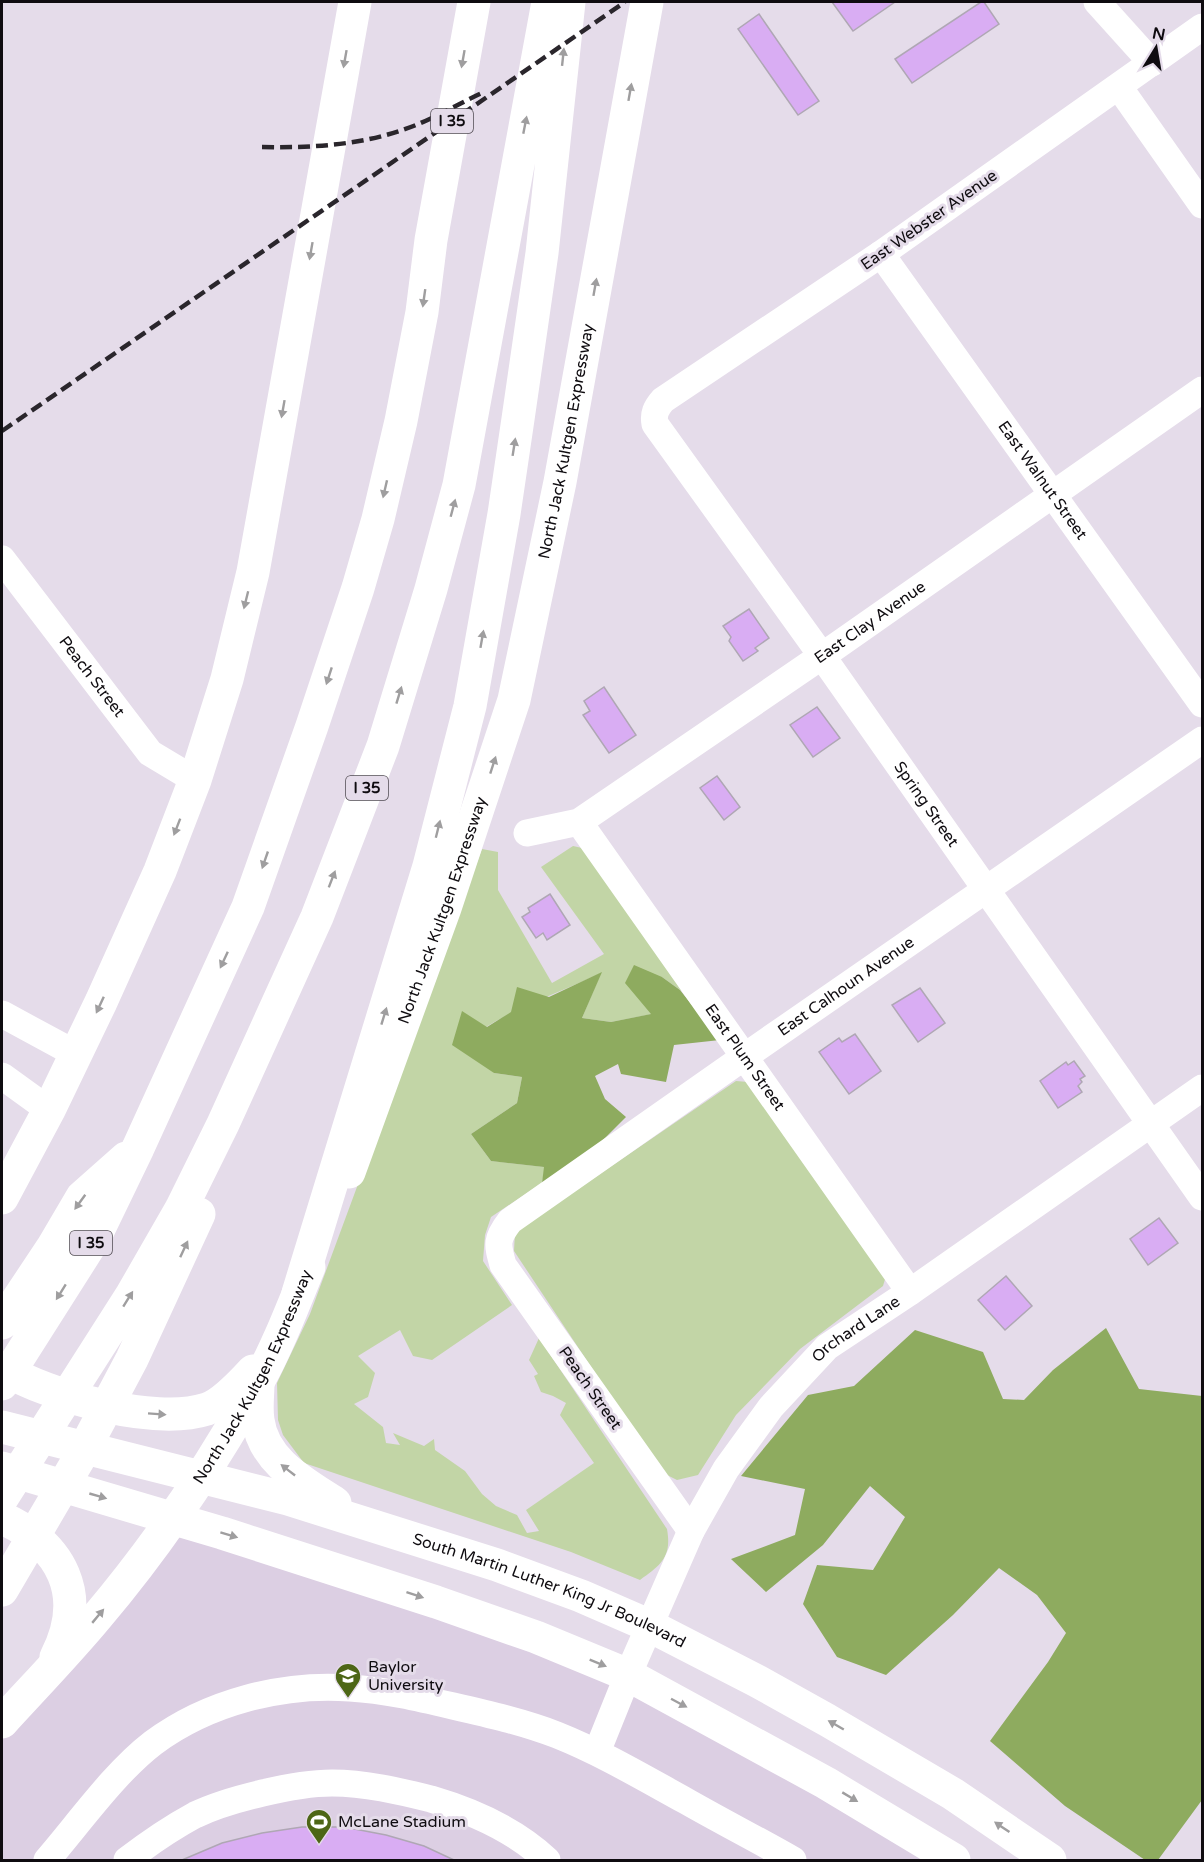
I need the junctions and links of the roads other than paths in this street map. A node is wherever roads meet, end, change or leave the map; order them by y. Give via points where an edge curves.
1 (355, 2) edge
2 (474, 2) edge
3 (549, 2) edge
4 (569, 2) edge
5 (647, 2) edge
6 (1096, 2) edge
7 (1203, 27) edge
8 (1152, 63) junction
9 (1119, 87) junction
10 (1203, 205) edge
11 (881, 254) junction
12 (1203, 390) edge
13 (655, 411) joint
14 (1053, 495) junction
15 (2, 560) edge
16 (822, 656) junction
17 (1203, 704) edge
18 (1203, 740) edge
19 (195, 780) junction
20 (579, 822) junction
21 (527, 833) dead end
22 (987, 891) junction
23 (317, 917) junction
24 (2, 1014) edge
25 (76, 1054) junction
26 (744, 1057) junction
27 (2, 1076) edge
28 (1203, 1088) edge
29 (49, 1110) junction
30 (1151, 1124) junction
31 (138, 1148) junction
32 (7, 1177) edge
33 (1203, 1197) edge
34 (498, 1241) joint
35 (910, 1292) junction
36 (298, 1293) junction
37 (2, 1322) edge
38 (285, 1324) junction
39 (2, 1368) edge
40 (258, 1383) junction
41 (2, 1384) edge
42 (2, 1427) edge
43 (2, 1468) edge
44 (201, 1478) junction
45 (2, 1498) edge
46 (2, 1518) edge
47 (173, 1518) junction
48 (373, 1524) junction
49 (691, 1531) junction
50 (2, 1590) edge
51 (650, 1626) junction
52 (48, 1672) junction
53 (628, 1675) junction
54 (2, 1722) edge
55 (597, 1752) junction
56 (47, 1860) edge
57 (127, 1860) edge
58 (547, 1860) edge
59 (793, 1860) edge
60 (954, 1860) edge
61 (1050, 1860) edge

1 -> 19 main road via 253,572 227,679
2 -> 31 main road, I 35 via 401,421 358,588 248,907
23 -> 3 main road, I 35 via 383,746 459,485
36 -> 4 main road via 426,877 470,706 504,514 542,253
36 -> 5 main road, North Jack Kultgen Expressway via 394,1052 514,700 560,482
6 - 8 street
7 - 8 street, East Webster Avenue
8 - 9 street, East Webster Avenue
9 - 10 street
9 - 11 street, East Webster Avenue
11 - 13 street, East Webster Avenue via 663,400
11 - 14 street, East Walnut Street
12 - 14 street, East Clay Avenue
13 - 16 street, Spring Street via 655,424
14 - 16 street, East Clay Avenue
14 - 17 street, East Walnut Street
15 - 19 street, Peach Street via 150,753
16 - 20 street, East Clay Avenue
16 - 22 street, Spring Street
18 - 22 street, East Calhoun Avenue
19 -> 25 main road via 160,871
20 - 21 street, East Clay Avenue
20 - 26 street, East Plum Street
22 - 26 street, East Calhoun Avenue
22 - 30 street, Spring Street
45 -> 23 main road, I 35 via 131,1296 181,1209
50 -> 23 main road via 80,1457 190,1236
24 - 25 street
25 - 29 main road
26 - 34 street, East Calhoun Avenue via 510,1221
26 - 35 street, East Plum Street
27 - 29 street
28 - 30 street, Orchard Lane
29 - 32 main road
30 - 33 street, Spring Street
30 - 35 street, Orchard Lane
31 -> 37 main road via 82,1197
31 -> 41 main road, I 35 via 94,1239
34 - 49 street, Peach Street via 504,1265
35 - 49 street, Orchard Lane via 827,1347 771,1407 726,1469
36 - 38 main road, North Jack Kultgen Expressway
39 -> 38 main road via 51,1391 131,1412 177,1416 209,1409 241,1384 262,1362
38 - 40 main road, North Jack Kultgen Expressway
40 - 44 main road, North Jack Kultgen Expressway
48 -> 40 main road via 304,1483 279,1463 266,1446 258,1421
42 - 44 main road, South Martin Luther King Jr Boulevard
43 -> 47 main road
44 - 47 main road, North Jack Kultgen Expressway
44 - 48 main road, South Martin Luther King Jr Boulevard
46 - 52 main road via 22,1527 50,1551 63,1570 70,1619
52 -> 47 main road, North Jack Kultgen Expressway via 98,1617
47 -> 53 main road via 436,1602
48 - 51 main road, South Martin Luther King Jr Boulevard via 497,1565
49 - 51 street, Orchard Lane
51 - 53 street, Orchard Lane
61 -> 51 main road, South Martin Luther King Jr Boulevard via 889,1755
52 - 54 main road, North Jack Kultgen Expressway
53 - 55 street, Orchard Lane
53 -> 60 main road via 826,1783
55 - 56 street via 501,1716 387,1692 320,1687 247,1698 184,1724 154,1743 127,1766
55 - 59 street
57 - 58 street via 153,1839 197,1815 241,1799 332,1783 385,1789 452,1805 495,1824

